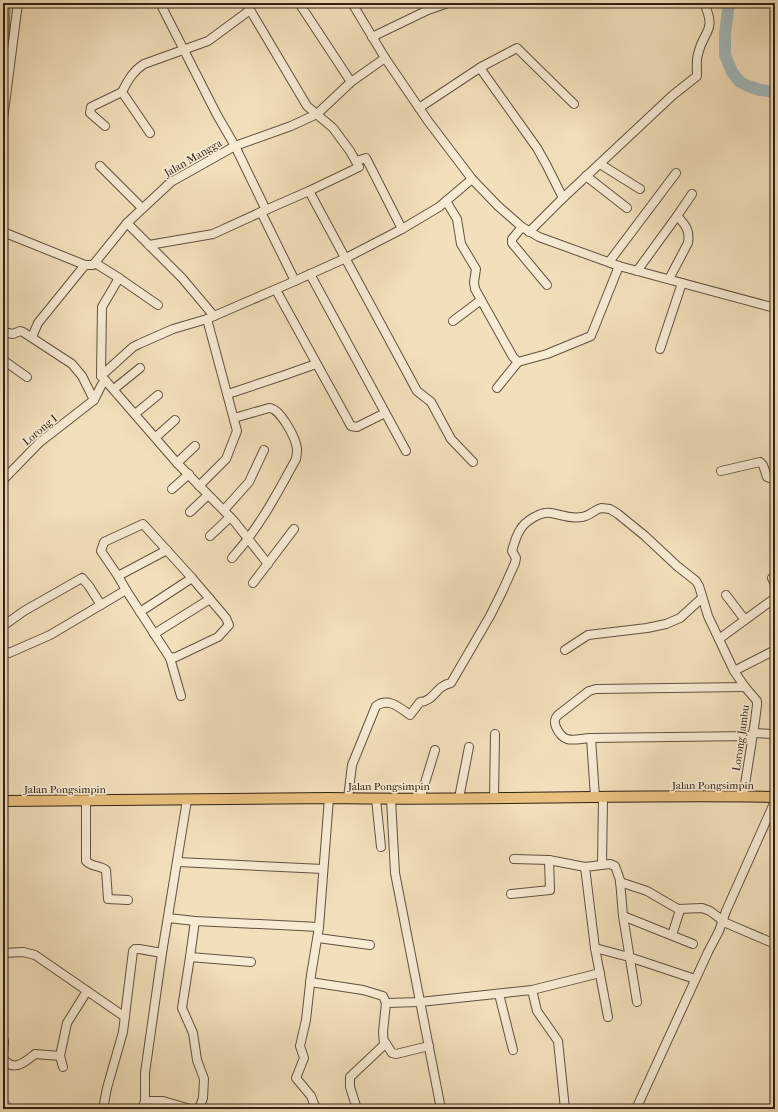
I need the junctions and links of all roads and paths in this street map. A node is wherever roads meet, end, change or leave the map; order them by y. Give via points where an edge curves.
1 (18, 3) edge
2 (160, 3) edge
3 (299, 3) edge
4 (352, 3) edge
5 (448, 3) edge
6 (704, 3) edge
7 (248, 6) edge
8 (372, 38) junction
9 (184, 50) junction
10 (385, 58) junction
11 (480, 68) junction
12 (351, 82) junction
13 (122, 92) junction
14 (574, 104) dead end
15 (419, 108) junction
16 (317, 114) junction
17 (3, 118) edge
18 (106, 126) dead end
19 (150, 133) dead end
20 (235, 146) junction
21 (357, 161) junction
22 (600, 164) junction
23 (100, 166) dead end
24 (676, 173) dead end
25 (586, 176) junction
26 (472, 179) junction
27 (640, 188) dead end
28 (309, 191) junction
29 (692, 194) dead end
30 (563, 198) junction
31 (446, 201) junction
32 (142, 208) junction
33 (627, 208) dead end
34 (264, 211) junction
35 (678, 216) junction
36 (127, 223) junction
37 (402, 229) junction
38 (526, 230) junction
39 (3, 232) edge
40 (149, 245) junction
41 (346, 258) junction
42 (609, 262) junction
43 (95, 263) junction
44 (85, 265) junction
45 (619, 266) junction
46 (637, 271) junction
47 (310, 274) junction
48 (119, 278) junction
49 (669, 279) junction
50 (295, 281) junction
51 (682, 283) junction
52 (547, 285) dead end
53 (276, 290) junction
54 (481, 300) junction
55 (158, 305) dead end
56 (775, 308) edge
57 (210, 317) junction
58 (453, 321) dead end
59 (3, 332) edge
60 (32, 337) junction
61 (660, 349) dead end
62 (3, 360) edge
63 (518, 362) junction
64 (316, 364) junction
65 (140, 368) dead end
66 (27, 377) dead end
67 (103, 378) junction
68 (498, 388) dead end
69 (114, 389) junction
70 (228, 394) junction
71 (158, 395) dead end
72 (94, 400) junction
73 (385, 413) junction
74 (135, 414) junction
75 (234, 418) junction
76 (175, 420) dead end
77 (156, 438) junction
78 (195, 446) dead end
79 (264, 450) dead end
80 (406, 452) dead end
81 (473, 462) dead end
82 (177, 463) junction
83 (721, 471) dead end
84 (189, 474) junction
85 (3, 480) edge
86 (775, 480) edge
87 (200, 486) junction
88 (172, 489) dead end
89 (208, 495) junction
90 (224, 510) junction
91 (190, 512) dead end
92 (230, 517) junction
93 (294, 528) dead end
94 (210, 536) dead end
95 (248, 540) junction
96 (167, 550) junction
97 (232, 558) dead end
98 (268, 564) junction
99 (118, 576) junction
100 (192, 578) junction
101 (253, 583) dead end
102 (126, 590) junction
103 (726, 595) dead end
104 (702, 598) junction
105 (775, 598) edge
106 (210, 599) junction
107 (101, 605) junction
108 (140, 612) junction
109 (745, 620) junction
110 (3, 626) edge
111 (154, 634) junction
112 (719, 639) junction
113 (3, 650) edge
114 (565, 650) dead end
115 (775, 650) edge
116 (170, 658) junction
117 (734, 671) junction
118 (745, 687) junction
119 (181, 696) dead end
120 (495, 734) dead end
121 (775, 734) edge
122 (753, 735) junction
123 (591, 738) junction
124 (469, 747) dead end
125 (435, 750) dead end
126 (599, 797) junction
127 (743, 797) junction
128 (775, 797) edge
129 (329, 798) junction
130 (348, 798) junction
131 (459, 798) junction
132 (494, 798) junction
133 (376, 799) junction
134 (391, 799) junction
135 (420, 799) junction
136 (86, 800) junction
137 (187, 800) junction
138 (3, 801) edge
139 (775, 801) edge
140 (381, 847) dead end
141 (514, 859) dead end
142 (549, 860) junction
143 (178, 862) junction
144 (602, 864) junction
145 (585, 866) junction
146 (323, 869) junction
147 (620, 882) junction
148 (511, 894) dead end
149 (128, 900) dead end
150 (680, 910) junction
151 (623, 916) junction
152 (168, 918) junction
153 (195, 921) junction
154 (722, 922) junction
155 (319, 927) junction
156 (672, 936) junction
157 (318, 938) junction
158 (693, 944) dead end
159 (775, 944) edge
160 (370, 945) dead end
161 (595, 948) junction
162 (3, 953) edge
163 (162, 953) junction
164 (190, 957) junction
165 (629, 957) junction
166 (251, 962) dead end
167 (600, 973) junction
168 (695, 979) junction
169 (310, 982) junction
170 (532, 990) junction
171 (87, 991) junction
172 (499, 994) junction
173 (420, 1002) junction
174 (637, 1002) dead end
175 (386, 1003) junction
176 (125, 1017) junction
177 (608, 1017) dead end
178 (3, 1038) edge
179 (385, 1042) junction
180 (429, 1046) junction
181 (513, 1050) dead end
182 (3, 1054) edge
183 (60, 1056) junction
184 (3, 1058) edge
185 (63, 1068) dead end
186 (143, 1105) edge
187 (103, 1109) edge
188 (190, 1109) edge
189 (199, 1109) edge
190 (316, 1109) edge
191 (357, 1109) edge
192 (442, 1109) edge
193 (565, 1109) edge
194 (636, 1109) edge

1 - 17 street
2 - 9 street
3 - 12 street
4 - 8 street
5 - 8 street via 428,10
6 - 22 street via 710,28 698,54 697,76 673,94
7 - 9 street via 210,40
7 - 16 street via 305,103
8 - 10 street
9 - 13 street via 144,64 132,74
9 - 20 street
10 - 12 street, Jalan Mangga
10 - 15 street
11 - 14 street via 517,48
11 - 15 street
11 - 30 street via 537,148
12 - 16 street, Jalan Mangga
13 - 18 street via 91,107 90,113
13 - 19 street
15 - 26 street
16 - 20 street, Jalan Mangga
16 - 21 street via 333,128
20 - 32 street, Jalan Mangga via 171,182
20 - 34 street
21 - 28 street via 359,167
21 - 37 street via 366,158
22 - 25 street
22 - 27 street
23 - 32 street
24 - 42 street
25 - 30 street
25 - 33 street
26 - 31 street
26 - 38 street
28 - 34 street
28 - 41 street
29 - 35 street
30 - 38 street
31 - 37 street
31 - 54 street via 458,219 462,244 476,269 474,284
32 - 36 street, Jalan Mangga
34 - 40 street via 213,234
34 - 50 street
35 - 46 street
35 - 49 street via 687,228 689,238
36 - 40 street
36 - 43 street, Jalan Mangga
37 - 41 street
38 - 42 street
38 - 52 street via 512,239 512,243
39 - 44 street
40 - 57 street via 186,282
41 - 47 street
41 - 81 street via 418,391 430,402 451,439
42 - 45 street
43 - 44 street
43 - 48 street
44 - 60 street via 38,323
45 - 46 street
45 - 63 street via 591,336 547,354
46 - 49 street
47 - 50 street
47 - 73 street
48 - 55 street
48 - 67 street via 102,307
49 - 51 street
50 - 53 street
51 - 56 street
51 - 61 street
53 - 57 street
53 - 64 street
54 - 58 street
54 - 63 street
57 - 67 street via 136,345
57 - 70 street
59 - 60 street via 13,334 22,331
60 - 72 street via 78,370
62 - 66 street
63 - 68 street
64 - 70 street
64 - 73 street via 351,426 357,427
65 - 69 street
67 - 69 street
67 - 72 street
69 - 74 street
70 - 75 street
71 - 74 street
72 - 85 street, Lorong I via 40,442
73 - 80 street
74 - 77 street
75 - 87 street via 237,433 226,459
75 - 95 street via 269,408 274,409 283,417 297,448 296,459 278,494
76 - 77 street
77 - 82 street
78 - 82 street
79 - 90 street via 249,482
82 - 84 street
83 - 86 street via 759,462 763,465 767,477
84 - 87 street
84 - 88 street
87 - 89 street
89 - 90 street
89 - 91 street
90 - 92 street
92 - 94 street
92 - 95 street
93 - 98 street
95 - 97 street
95 - 98 street
96 - 99 street
96 - 99 street via 143,524 104,542 101,551
96 - 100 street
98 - 101 street
99 - 102 street
100 - 106 street
100 - 108 street
102 - 107 street
102 - 108 street
103 - 109 street
104 - 112 street, Lorong Jambu
104 - 114 street via 680,618 666,624 588,635
104 - 130 street, Lorong Jambu via 696,581 610,509 600,508 583,517 568,518 549,512 537,515 520,530 512,551 516,558 515,563 506,585 451,683 444,684 428,701 420,702 411,715 388,702 376,706 353,762
105 - 109 street
106 - 111 street
106 - 116 street via 230,625 218,637
107 - 110 street via 82,578
107 - 113 street via 50,635 10,653
108 - 111 street
109 - 112 street
111 - 116 street
112 - 117 street, Lorong Jambu
115 - 117 street
116 - 119 street
117 - 118 street, Lorong Jambu
118 - 122 street, Lorong Jambu via 757,702
118 - 123 street via 592,690 555,718 559,734 564,739
120 - 132 street
121 - 122 street
122 - 123 street
122 - 127 street, Lorong Jambu
123 - 126 street
124 - 131 street
125 - 135 street
126 - 127 main road, Jalan Pongsimpin
126 - 132 main road, Jalan Pongsimpin
126 - 144 street
127 - 128 main road, Jalan Pongsimpin
129 - 130 main road, Jalan Pongsimpin
129 - 137 main road, Jalan Pongsimpin
129 - 146 street
130 - 133 main road, Jalan Pongsimpin
131 - 132 main road, Jalan Pongsimpin
131 - 135 main road, Jalan Pongsimpin
133 - 134 main road, Jalan Pongsimpin
133 - 140 street
134 - 135 main road, Jalan Pongsimpin
134 - 173 street via 394,867
136 - 137 main road, Jalan Pongsimpin
136 - 138 main road, Jalan Pongsimpin
136 - 149 street via 86,861 106,870 108,899
137 - 143 street
139 - 154 street
141 - 142 street
142 - 145 street
142 - 148 street via 550,890
143 - 146 street
143 - 152 street
144 - 145 street
144 - 147 street via 615,866
145 - 161 street
146 - 155 street
147 - 150 street via 647,891
147 - 151 street
150 - 154 street via 705,909
150 - 156 street
151 - 156 street
151 - 165 street
152 - 153 street
152 - 163 street
153 - 155 street
153 - 164 street
154 - 159 street
154 - 168 street
155 - 157 street
156 - 158 street
157 - 160 street
157 - 169 street
161 - 165 street
161 - 167 street
162 - 171 street via 23,952 34,955
163 - 176 street via 138,949 133,951
163 - 186 street
164 - 166 street
164 - 189 street via 182,1008 194,1037 197,1060 204,1079 203,1098
165 - 168 street
165 - 174 street
167 - 170 street
167 - 177 street
168 - 194 street
169 - 175 street via 368,991 383,996
169 - 190 street via 300,1046 304,1058 296,1078 311,1096
170 - 172 street
170 - 193 street via 537,1011 558,1041
171 - 176 street
171 - 183 street via 67,1023
172 - 173 street
172 - 181 street
173 - 175 street
173 - 180 street
175 - 179 street
176 - 187 street
178 - 182 street
179 - 180 street via 392,1053 396,1054
179 - 191 street via 384,1046 350,1077 350,1087
180 - 192 street
183 - 184 street via 35,1054 26,1062 17,1065 12,1065
183 - 185 street
186 - 188 street via 163,1101

